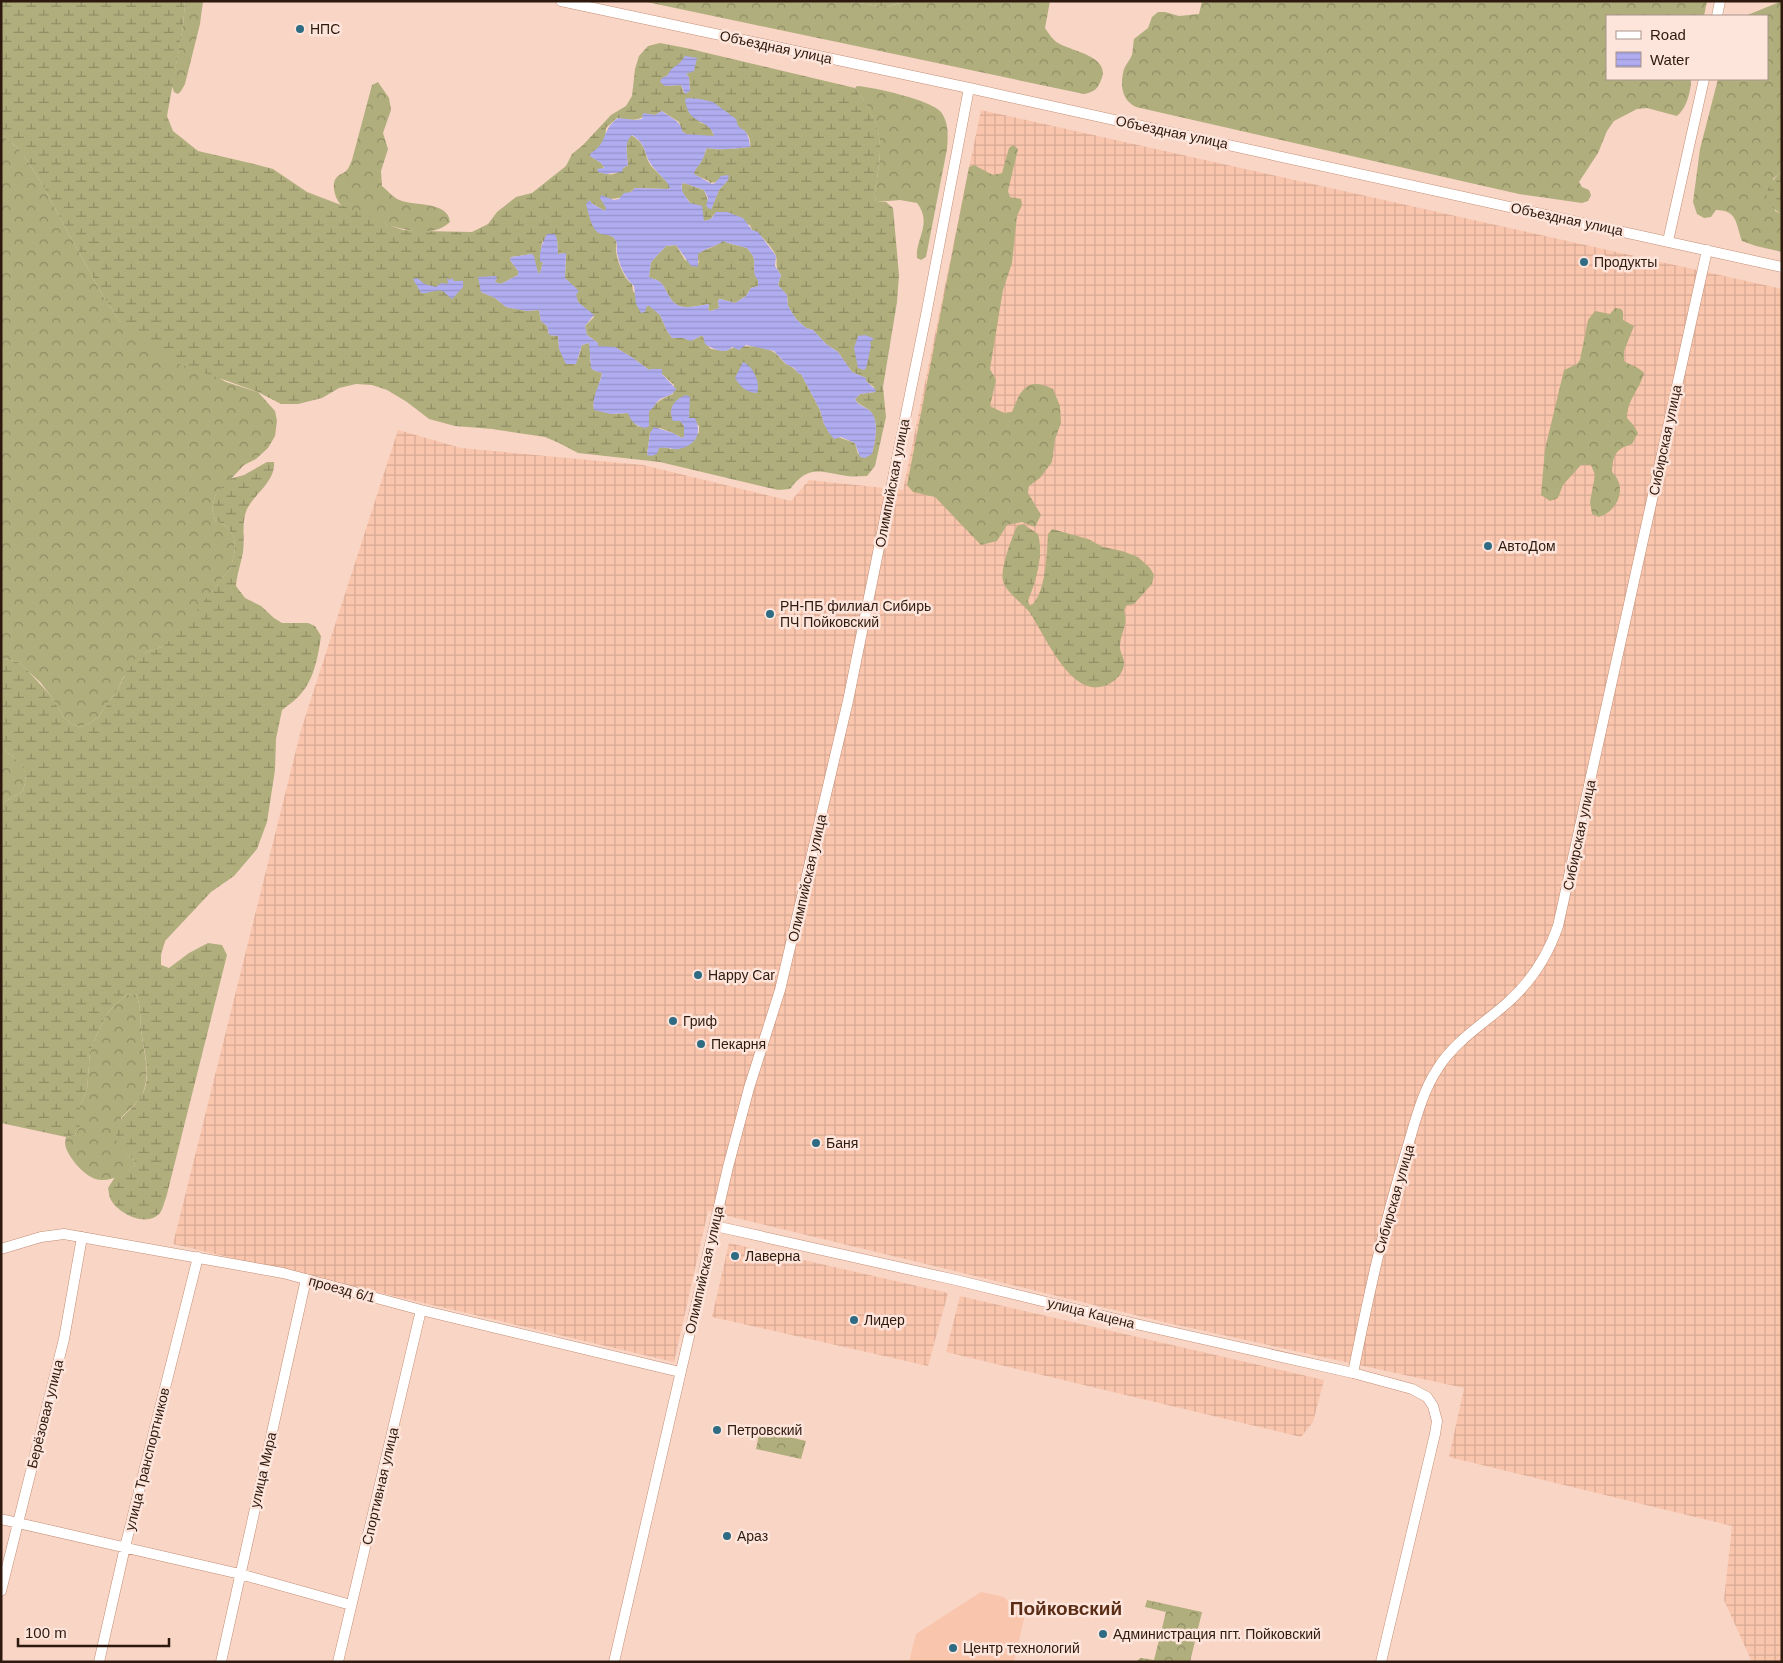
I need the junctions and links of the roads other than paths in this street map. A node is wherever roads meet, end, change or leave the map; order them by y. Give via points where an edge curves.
1 (561, 1) edge
2 (1720, 1) edge
3 (1717, 15) edge
4 (1704, 80) edge
5 (969, 88) junction
6 (1668, 241) junction
7 (1707, 250) junction
8 (1782, 267) edge
9 (715, 1226) junction
10 (82, 1237) junction
11 (1, 1249) edge
12 (198, 1257) junction
13 (306, 1279) junction
14 (421, 1310) junction
15 (680, 1372) junction
16 (1353, 1374) junction
17 (1, 1519) edge
18 (18, 1523) junction
19 (125, 1547) junction
20 (240, 1574) junction
21 (1, 1591) edge
22 (351, 1605) junction
23 (99, 1662) edge
24 (221, 1662) edge
25 (338, 1662) edge
26 (614, 1662) edge
27 (1381, 1662) edge

1 - 5 street, Объездная улица
2 - 3 street
4 - 6 street
5 - 6 street, Объездная улица
5 - 9 street, Олимпийская улица via 848,702 780,990 749,1088
6 - 7 street, Объездная улица
7 - 8 street, Объездная улица
7 - 16 street, Сибирская улица via 1558,926 1551,946 1528,979 1508,1002 1444,1058 1429,1084 1383,1233
9 - 15 street, Олимпийская улица
9 - 16 street, улица Кацена
10 - 11 street, проезд 6/1 via 48,1236
10 - 12 street, проезд 6/1
10 - 18 street, Берёзовая улица via 64,1339
12 - 13 street, проезд 6/1
12 - 19 street, улица Транспортников
13 - 14 street, проезд 6/1
13 - 20 street, улица Мира
14 - 15 street, проезд 6/1
14 - 22 street, Спортивная улица
15 - 26 street, Олимпийская улица
16 - 27 street, улица Кацена via 1421,1393 1431,1402 1436,1414 1435,1434
17 - 18 street
18 - 19 street
18 - 21 street, Берёзовая улица
19 - 20 street
19 - 23 street, улица Транспортников
20 - 22 street
20 - 24 street, улица Мира
22 - 25 street, Спортивная улица

